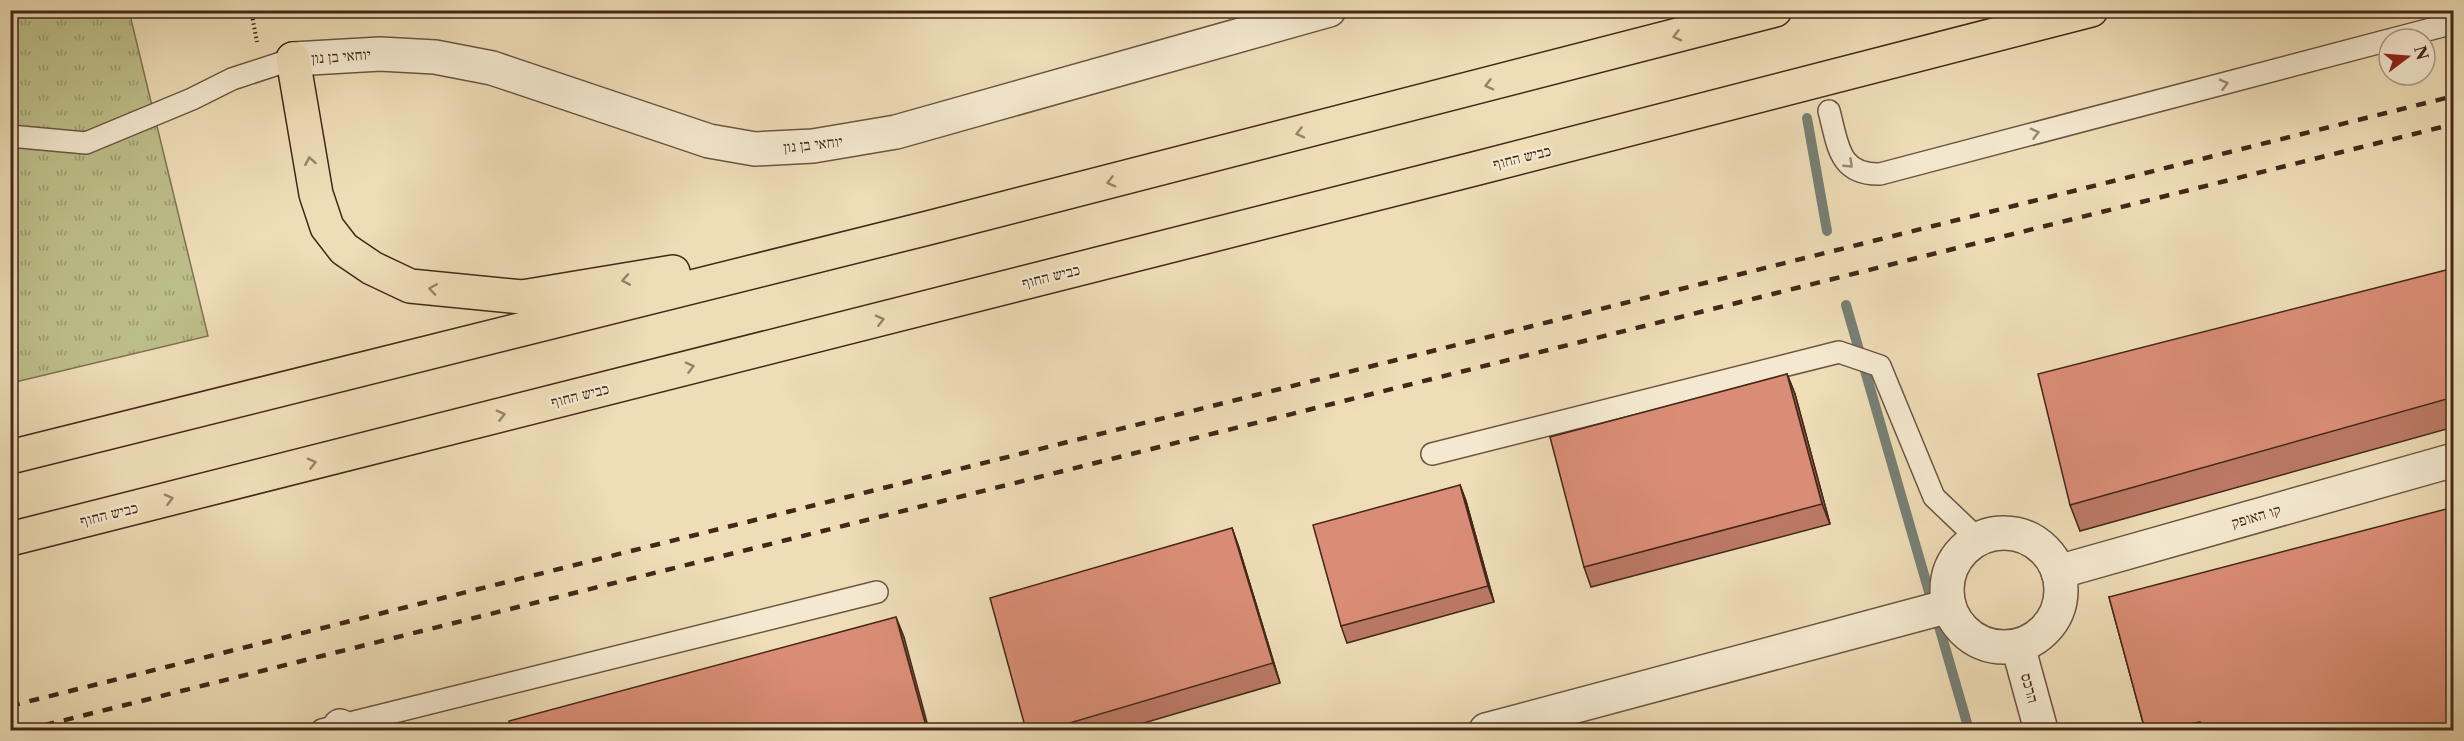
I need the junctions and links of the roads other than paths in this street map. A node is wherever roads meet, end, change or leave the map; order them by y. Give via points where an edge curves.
1 (1329, 10) edge
2 (1775, 10) edge
3 (2091, 10) edge
4 (2454, 23) edge
5 (2437, 27) edge
6 (2377, 43) edge
7 (293, 59) junction
8 (1829, 111) dead end
9 (10, 136) edge
10 (932, 228) junction
11 (1431, 454) dead end
12 (10, 457) edge
13 (2454, 460) edge
14 (10, 539) edge
15 (1978, 539) junction
16 (2058, 572) junction
17 (877, 592) dead end
18 (1949, 606) junction
19 (2018, 646) junction
20 (335, 729) edge
21 (1500, 729) edge
22 (2041, 730) edge

1 - 7 street, יוחאי בן נון via 896,132 813,146 755,149 709,141 492,68 435,57 380,54
2 -> 10 highway
14 -> 3 highway, כביש החוף
4 - 5 lane
8 -> 6 lane via 1841,156 1851,169 1880,174
7 - 9 lane via 232,79 86,143
10 -> 7 highway via 522,297 410,286 344,249 327,227 316,194
10 - 12 highway
11 - 15 lane via 1839,352 1880,366 1934,497
13 - 16 street, קו האופק
15 - 16 street via 1996,533 2016,534 2049,554
15 - 18 street via 1962,551 1952,567 1947,586
16 - 19 street via 2058,609 2035,638
17 - 20 lane
18 - 19 street via 1956,622 1976,639 2001,647
18 - 21 street
19 - 22 street, הרכס

